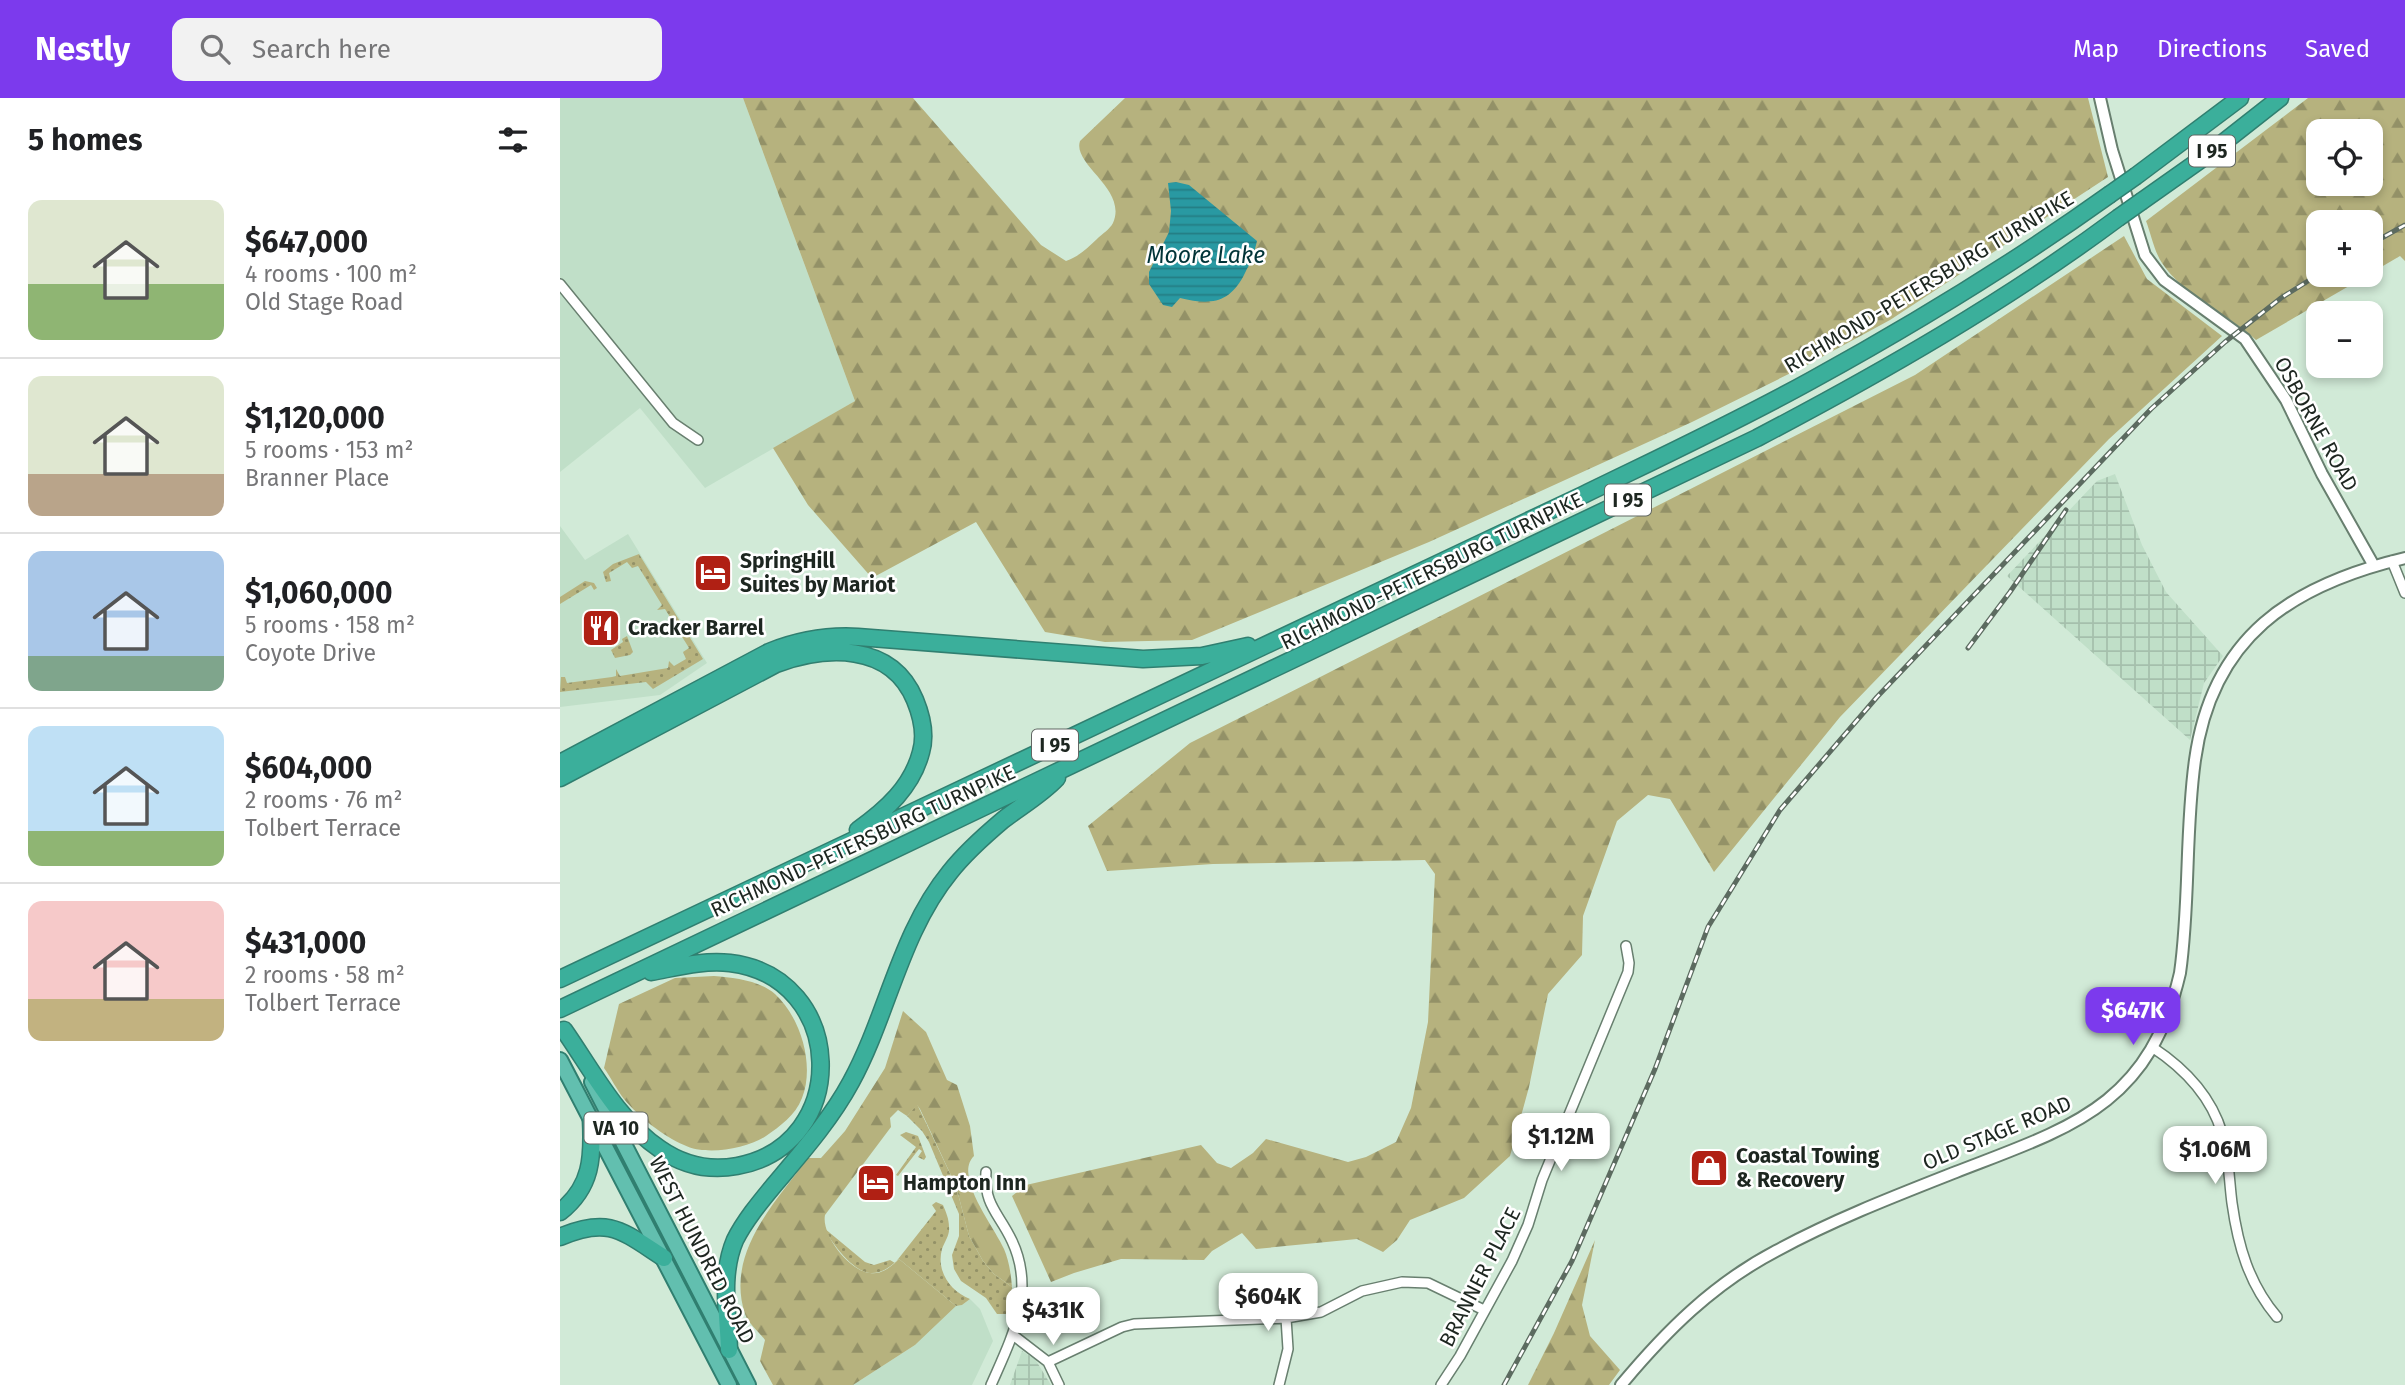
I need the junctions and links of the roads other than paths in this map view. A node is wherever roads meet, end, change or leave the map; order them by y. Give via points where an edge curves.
1 (2100, 98) edge
2 (2240, 98) edge
3 (2280, 98) edge
4 (560, 284) edge
5 (698, 440) dead end
6 (2405, 558) edge
7 (2392, 561) junction
8 (2374, 566) junction
9 (2405, 593) edge
10 (1280, 637) junction
11 (560, 763) edge
12 (1066, 768) junction
13 (560, 778) edge
14 (830, 851) junction
15 (1626, 946) dead end
16 (563, 978) edge
17 (625, 978) junction
18 (560, 1009) edge
19 (562, 1026) edge
20 (2152, 1047) junction
21 (560, 1060) edge
22 (591, 1119) junction
23 (986, 1172) dead end
24 (560, 1212) edge
25 (560, 1237) edge
26 (664, 1258) junction
27 (1484, 1310) junction
28 (2277, 1317) dead end
29 (1286, 1318) junction
30 (1013, 1335) junction
31 (729, 1350) junction
32 (1048, 1362) junction
33 (729, 1385) edge
34 (748, 1385) edge
35 (991, 1385) edge
36 (1059, 1385) edge
37 (1279, 1385) edge
38 (1441, 1385) edge
39 (1620, 1385) edge

1 - 8 street, OSBORNE ROAD via 2145,255 2164,280 2245,339 2286,400
2 - 10 highway, RICHMOND-PETERSBURG TURNPIKE / I 95, bridge via 2018,258 1877,344 1597,488
3 - 12 highway, RICHMOND-PETERSBURG TURNPIKE / I 95, bridge via 2026,282 1827,401
4 - 5 street via 673,424
6 - 7 street, OLD STAGE ROAD
7 - 8 street, OLD STAGE ROAD
7 - 9 street
8 - 20 street, OLD STAGE ROAD via 2309,591 2269,618 2242,645 2211,695 2195,762 2180,973 2169,1013
10 - 11 highway via 1202,656 1162,660 818,637 769,652
10 - 14 highway, RICHMOND-PETERSBURG TURNPIKE / I 95
12 - 17 highway, RICHMOND-PETERSBURG TURNPIKE / I 95
12 - 31 highway via 976,844 927,906 849,1086 752,1212 736,1240 725,1286
13 - 14 highway via 776,664 811,653 861,654 886,665 905,682 922,719 923,745 896,798
14 - 16 highway, RICHMOND-PETERSBURG TURNPIKE / I 95
15 - 27 street, BRANNER PLACE via 1628,972 1542,1180 1528,1225
17 - 18 highway, RICHMOND-PETERSBURG TURNPIKE / I 95
17 - 19 highway via 691,964 731,963 759,970 792,993 815,1029 821,1061 816,1101 792,1138 757,1161 728,1168 702,1167 675,1158 648,1140 618,1108
19 - 31 highway, WEST HUNDRED ROAD / VA 10
20 - 28 street via 2190,1077 2217,1120 2227,1153 2244,1261 2256,1289
20 - 39 street, OLD STAGE ROAD via 2113,1096 2063,1130 1875,1205 1751,1265 1679,1320
21 - 22 highway, WEST HUNDRED ROAD / VA 10
22 - 24 highway via 589,1173 579,1194
22 - 26 highway, WEST HUNDRED ROAD / VA 10
23 - 30 street via 988,1201 1012,1242 1023,1276 1021,1311
25 - 26 highway via 589,1226 606,1227 622,1231
26 - 33 highway, WEST HUNDRED ROAD / VA 10
27 - 29 street via 1428,1283 1402,1282 1362,1291 1321,1312
27 - 38 street, BRANNER PLACE
29 - 32 street via 1134,1324
29 - 37 street via 1288,1349
30 - 32 street
30 - 35 street
31 - 34 highway, WEST HUNDRED ROAD / VA 10
32 - 36 street

